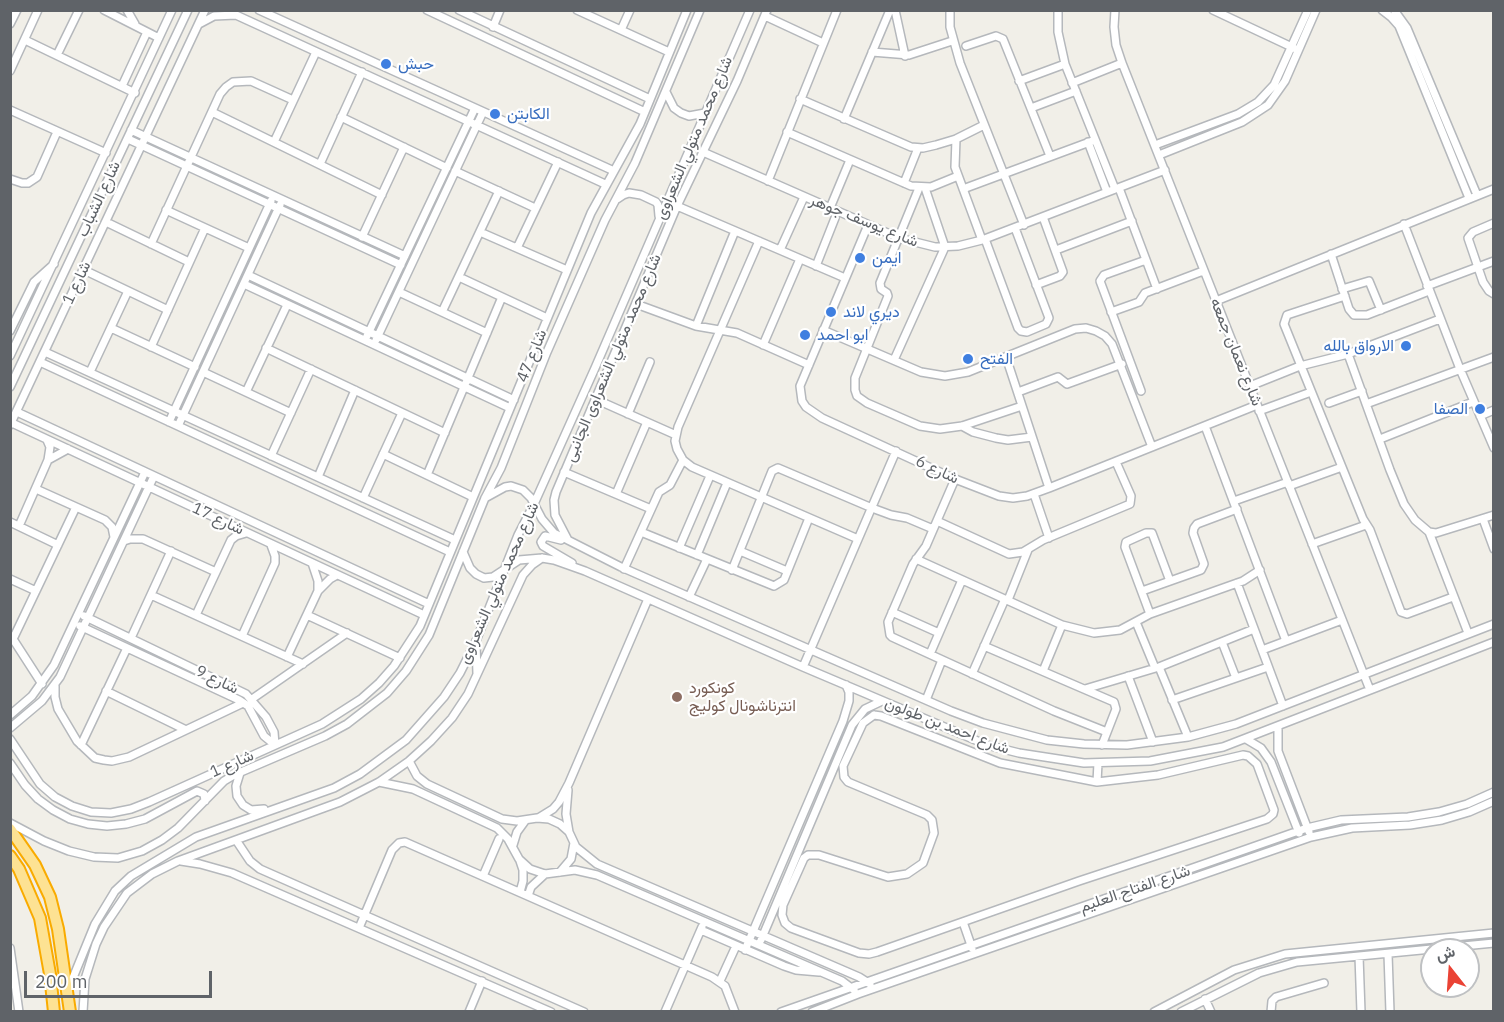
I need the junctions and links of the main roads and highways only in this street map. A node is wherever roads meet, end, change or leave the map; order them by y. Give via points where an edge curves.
1 (10, 829) edge
2 (10, 856) edge
3 (54, 1011) edge
4 (70, 1011) edge

1 - 4 highway via 35,865 50,897
2 - 3 highway via 40,918

